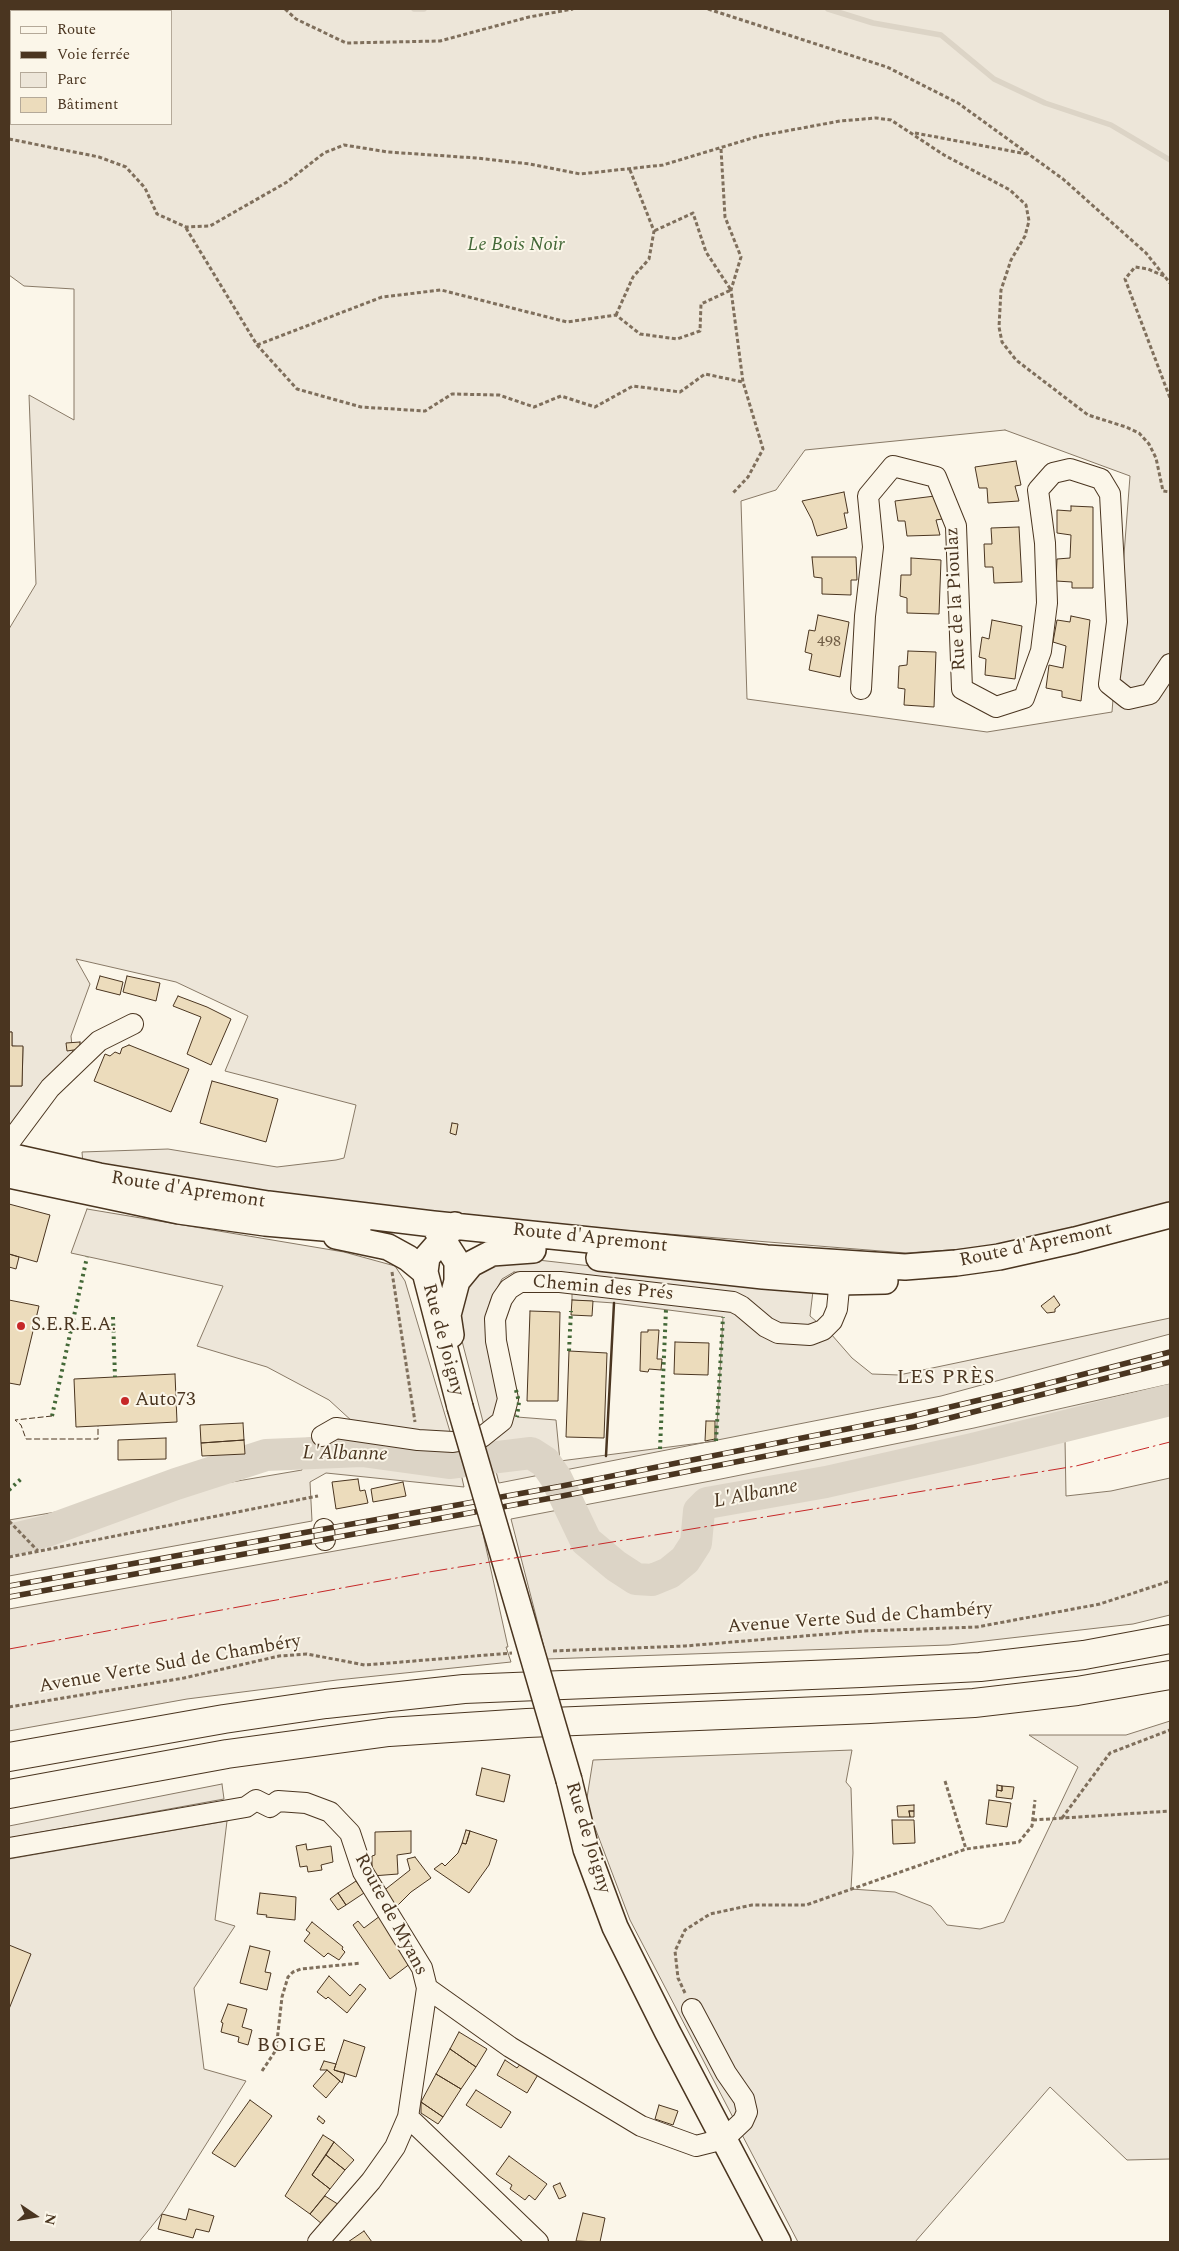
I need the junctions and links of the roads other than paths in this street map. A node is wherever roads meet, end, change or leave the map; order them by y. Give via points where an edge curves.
1 (1170, 664) edge
2 (861, 689) dead end
3 (132, 1024) dead end
4 (9, 1143) edge
5 (9, 1156) edge
6 (9, 1175) edge
7 (1170, 1215) edge
8 (265, 1223) junction
9 (443, 1229) junction
10 (1170, 1231) edge
11 (533, 1250) junction
12 (424, 1272) junction
13 (840, 1273) junction
14 (457, 1281) junction
15 (460, 1407) junction
16 (322, 1436) dead end
17 (1170, 1639) edge
18 (1170, 1675) edge
19 (9, 1758) edge
20 (9, 1794) edge
21 (9, 1848) edge
22 (427, 1988) junction
23 (692, 2009) road end
24 (408, 2117) junction
25 (724, 2139) junction
26 (318, 2242) edge
27 (538, 2242) edge
28 (778, 2242) edge

1 - 2 street, Rue de la Pioulaz via 1150,694 1128,699 1110,684 1117,622 1110,494 1101,479 1070,469 1053,473 1038,490 1045,543 1047,603 1041,651 1024,698 996,706 962,689 956,526 936,477 892,466 868,496 873,547
3 - 4 street via 99,1041 50,1088
5 - 9 main road, Route d'Apremont via 99,1176
6 - 8 main road, Route d'Apremont via 179,1211
7 - 13 main road, Route d'Apremont via 999,1257
8 - 9 main road, Route d'Apremont
8 - 12 main road, Rue de Joigny via 388,1247
9 - 11 main road, Route d'Apremont
9 - 12 main road, Rue de Joigny via 427,1257
9 - 13 main road, Route d'Apremont via 767,1258
9 - 14 main road, Rue de Joigny via 457,1262
10 - 13 main road, Route d'Apremont via 998,1270 955,1276
11 - 13 main road, Route d'Apremont via 763,1276
11 - 14 main road, Rue de Joigny via 492,1253 471,1264
12 - 15 main road, Rue de Joigny
13 - 16 street, Chemin des Prés via 837,1309 832,1321 823,1330 810,1335 778,1333 733,1302 560,1282 520,1282 502,1299 495,1319 496,1341 508,1399 502,1421 482,1437 453,1442 418,1440 336,1428
14 - 15 main road, Rue de Joigny via 448,1315
15 - 25 main road, Rue de Joigny, bridge via 569,1780 586,1849 615,1927
17 - 19 highway via 1084,1655 980,1667 454,1690 224,1719
18 - 20 highway via 1077,1691 965,1703 527,1722 390,1732 228,1754
21 - 22 street, Route de Myans via 246,1807 256,1800 270,1807 278,1802 306,1803 330,1812 350,1833 363,1872 422,1968
22 - 24 street
22 - 25 street, Route de Myans via 510,2047 641,2126 696,2146
23 - 25 street via 726,2073 744,2099 747,2112 743,2121
24 - 26 street via 387,2159
24 - 27 street
25 - 28 main road, Rue de Joigny

